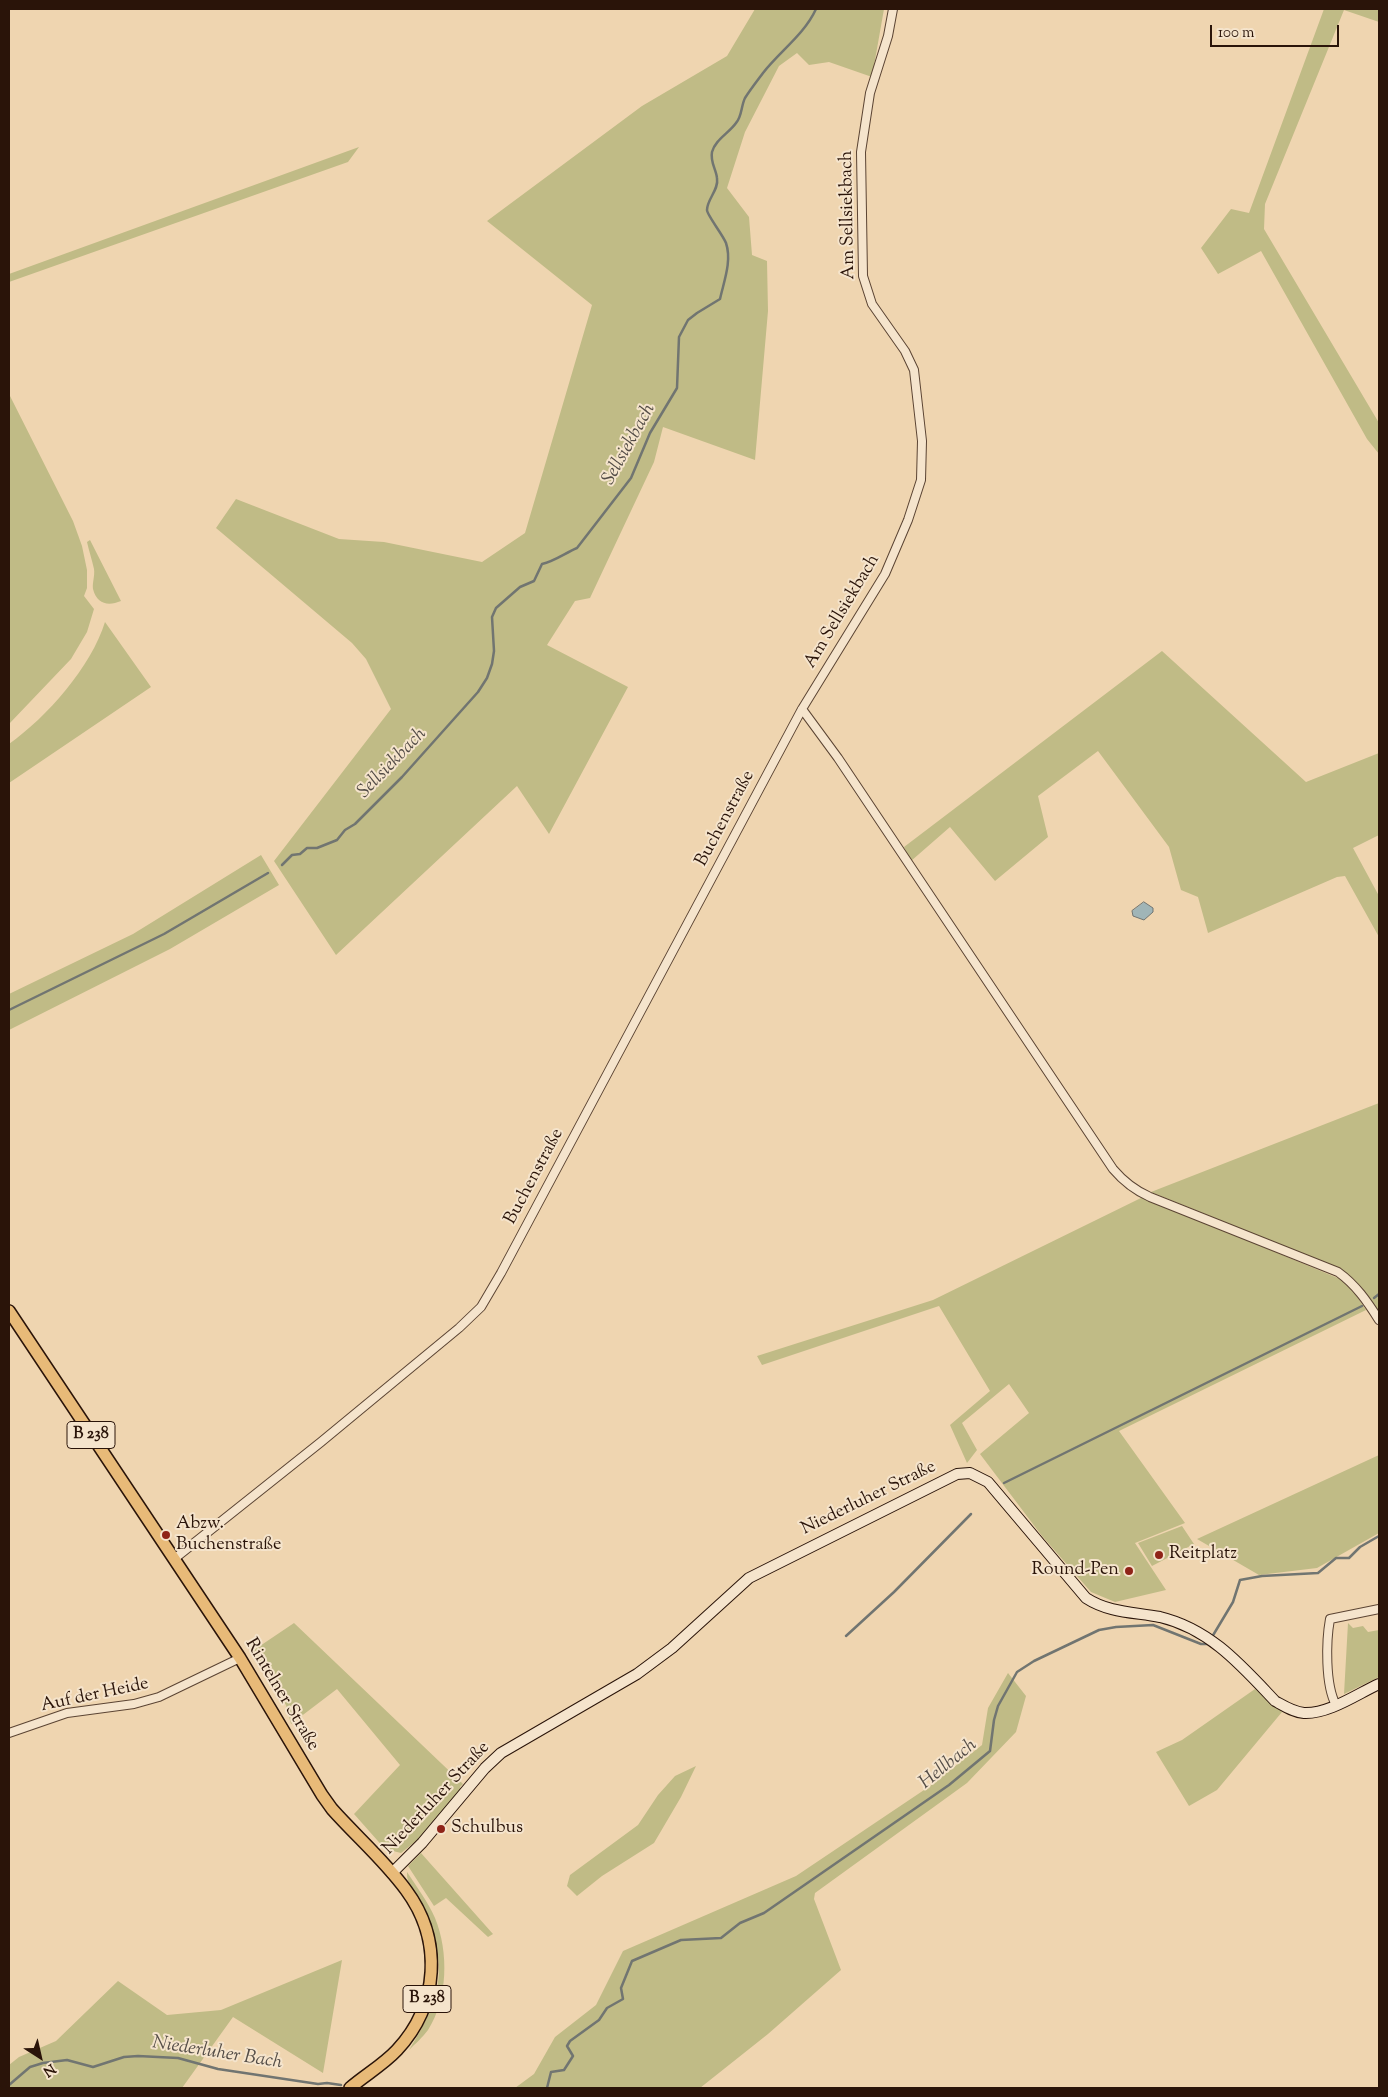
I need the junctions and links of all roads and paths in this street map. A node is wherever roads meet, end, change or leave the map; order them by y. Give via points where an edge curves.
1 (893, 9) edge
2 (802, 709) junction
3 (9, 1311) edge
4 (1379, 1320) edge
5 (174, 1560) junction
6 (1379, 1609) edge
7 (240, 1658) junction
8 (1379, 1684) edge
9 (1336, 1705) junction
10 (9, 1733) edge
11 (392, 1872) junction
12 (352, 2087) edge

1 - 2 street, Am Sellsiekbach via 870,93 861,152 863,276 872,304 905,351 914,370 922,441 921,480 885,574
2 - 4 street via 1123,1181 1150,1197 1338,1272 1364,1295
2 - 5 street, Buchenstraße via 481,1308
3 - 5 main road, Rintelner Straße / B 238
5 - 7 main road, Rintelner Straße / B 238
6 - 9 street via 1330,1619 1328,1657 1332,1697
7 - 10 street, Auf der Heide via 159,1697 134,1704 68,1713
7 - 11 main road, Rintelner Straße / B 238 via 327,1802
8 - 9 street, Niederluher Straße
9 - 11 street, Niederluher Straße via 1302,1713 1285,1707 1216,1642 1202,1633 1160,1617 1095,1604 1076,1589 988,1482 970,1474 957,1474 749,1578 672,1648 637,1674 501,1753 422,1843
11 - 12 main road, Rintelner Straße / B 238 via 414,1902 428,1935 431,1985 424,2009 404,2042

